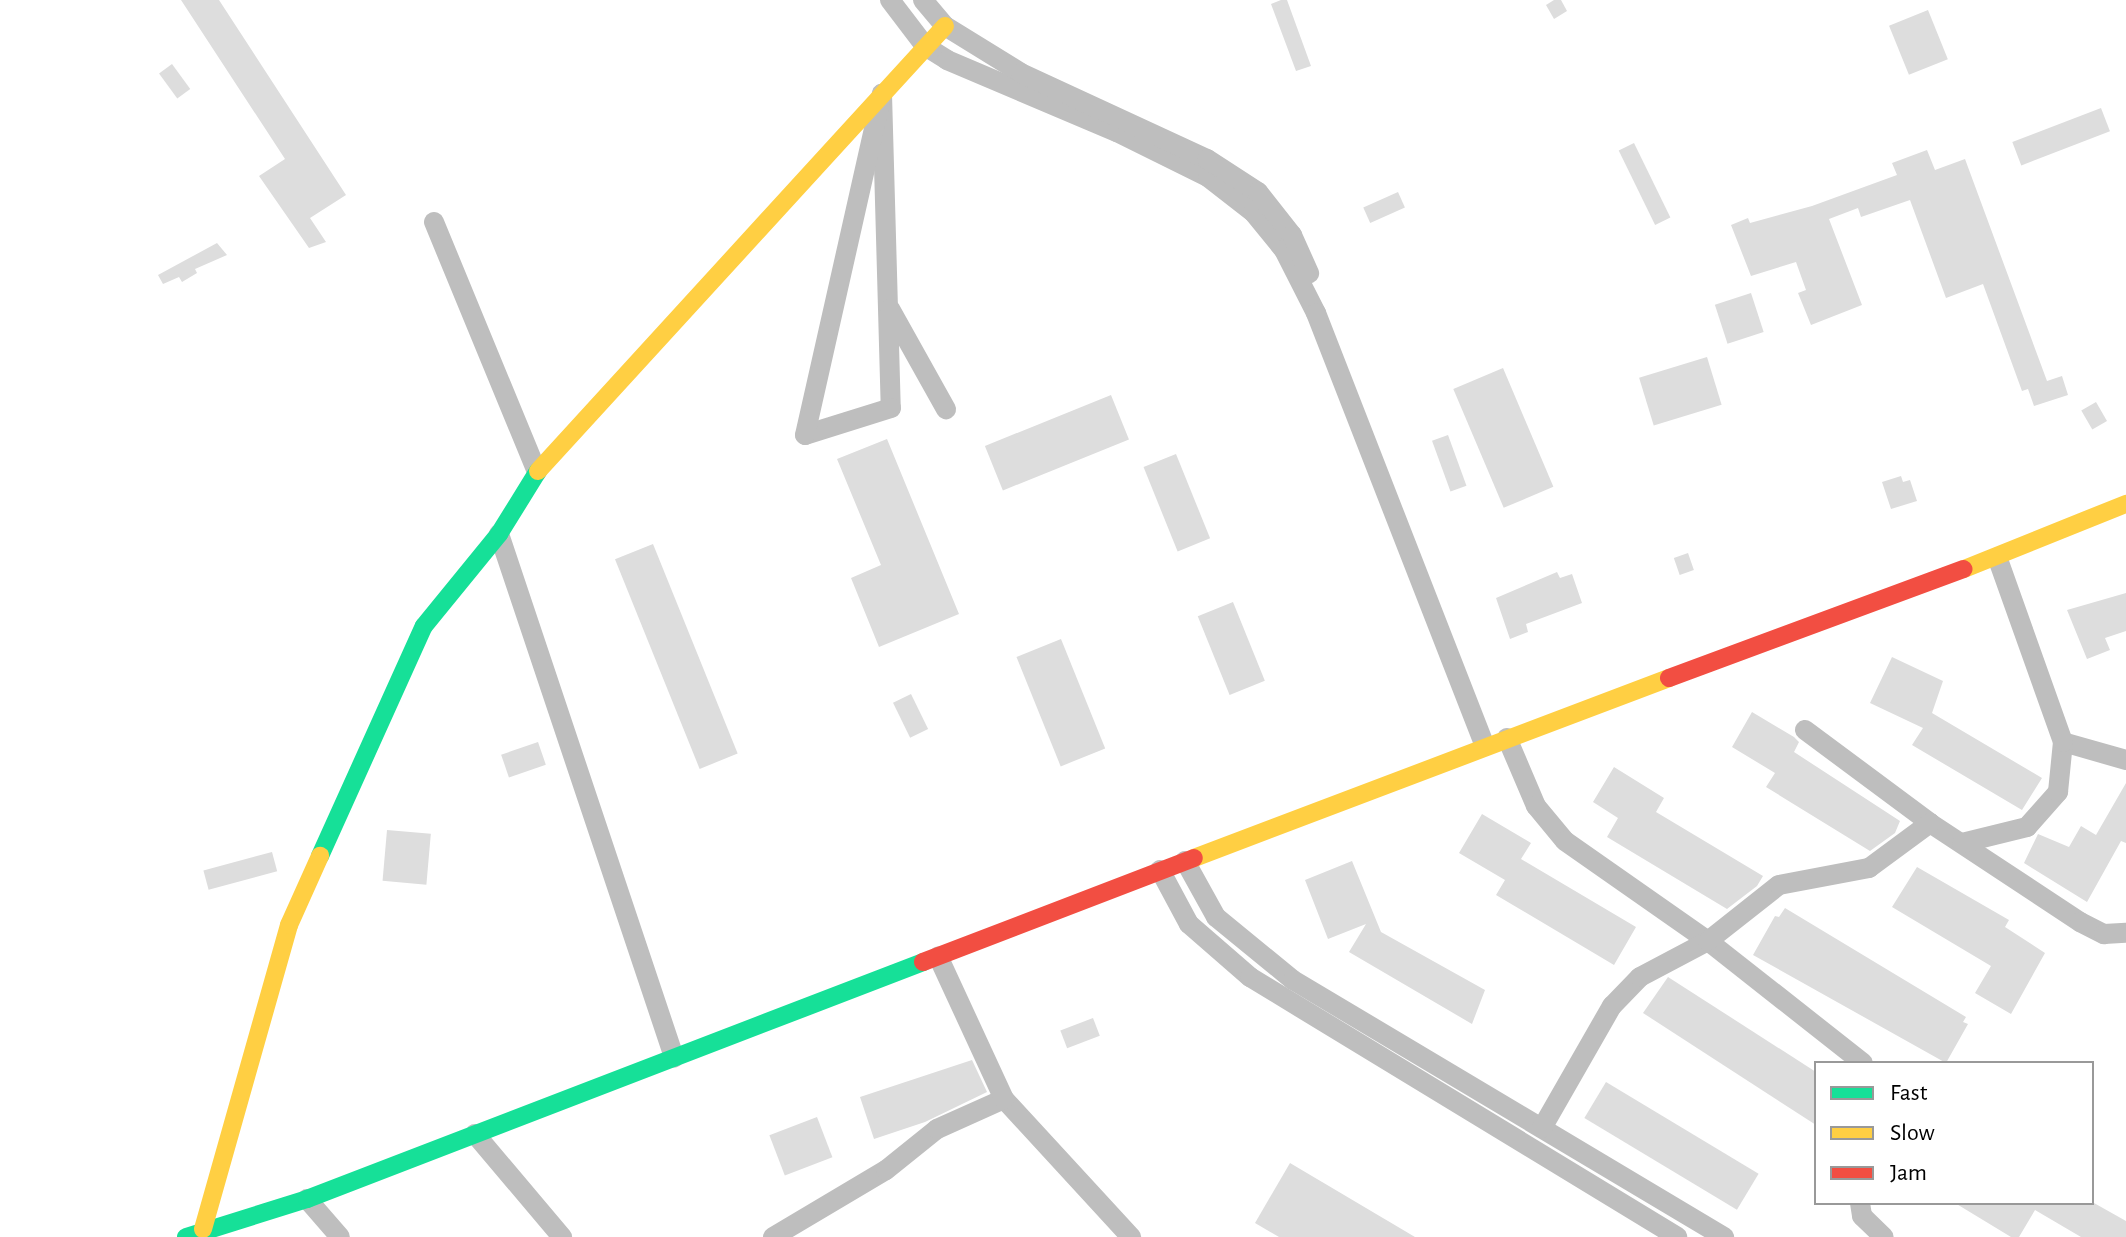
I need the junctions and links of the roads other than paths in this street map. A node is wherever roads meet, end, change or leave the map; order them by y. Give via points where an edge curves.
1 (890, 0) edge
2 (923, 0) edge
3 (945, 26) junction
4 (925, 46) junction
5 (882, 94) junction
6 (434, 222) dead end
7 (888, 305) junction
8 (1316, 313) junction
9 (946, 409) dead end
10 (537, 472) junction
11 (2126, 504) edge
12 (499, 534) junction
13 (1997, 557) junction
14 (1805, 730) dead end
15 (1507, 738) junction
16 (2063, 742) junction
17 (1485, 746) junction
18 (2126, 760) edge
19 (1930, 823) junction
20 (1962, 843) junction
21 (1185, 861) junction
22 (1160, 870) junction
23 (2126, 933) edge
24 (1708, 941) junction
25 (938, 956) junction
26 (674, 1057) junction
27 (1860, 1061) edge
28 (1004, 1099) junction
29 (1542, 1128) junction
30 (475, 1134) junction
31 (307, 1199) junction
32 (1860, 1205) edge
33 (797, 1231) edge
34 (194, 1233) edge
35 (340, 1237) edge
36 (562, 1237) edge
37 (773, 1237) edge
38 (1131, 1237) edge
39 (1677, 1237) edge
40 (1724, 1237) edge
41 (1884, 1237) edge

1 - 4 street
2 - 3 street
3 - 4 main road
3 - 8 street via 1021,73 1207,159 1258,192 1292,235 1308,268
4 - 5 main road
4 - 8 street via 1208,177 1253,212 1284,250
5 - 7 street
5 - 7 street via 805,435 891,408
5 - 10 main road
6 - 10 street
7 - 9 street
8 - 17 street
10 - 12 main road
11 - 13 main road
12 - 26 street
12 - 34 main road via 424,626 289,925
13 - 15 main road
13 - 16 street
14 - 19 street
15 - 17 main road
15 - 24 street via 1536,806 1565,841
16 - 18 street
16 - 20 street via 2058,792 2027,827
17 - 21 main road
19 - 20 street
19 - 24 street via 1869,868 1779,885
20 - 23 street via 2080,922 2104,934
21 - 22 main road
21 - 29 street via 1216,917 1293,980
22 - 25 main road
22 - 39 street via 1189,924 1250,977
24 - 27 street
24 - 29 street via 1640,977 1612,1006
25 - 26 main road
25 - 28 street
26 - 30 main road
28 - 33 street via 937,1129
28 - 38 street
29 - 40 street
30 - 31 main road
30 - 36 street
31 - 34 main road
31 - 35 street
32 - 41 street via 1862,1216
33 - 37 street

